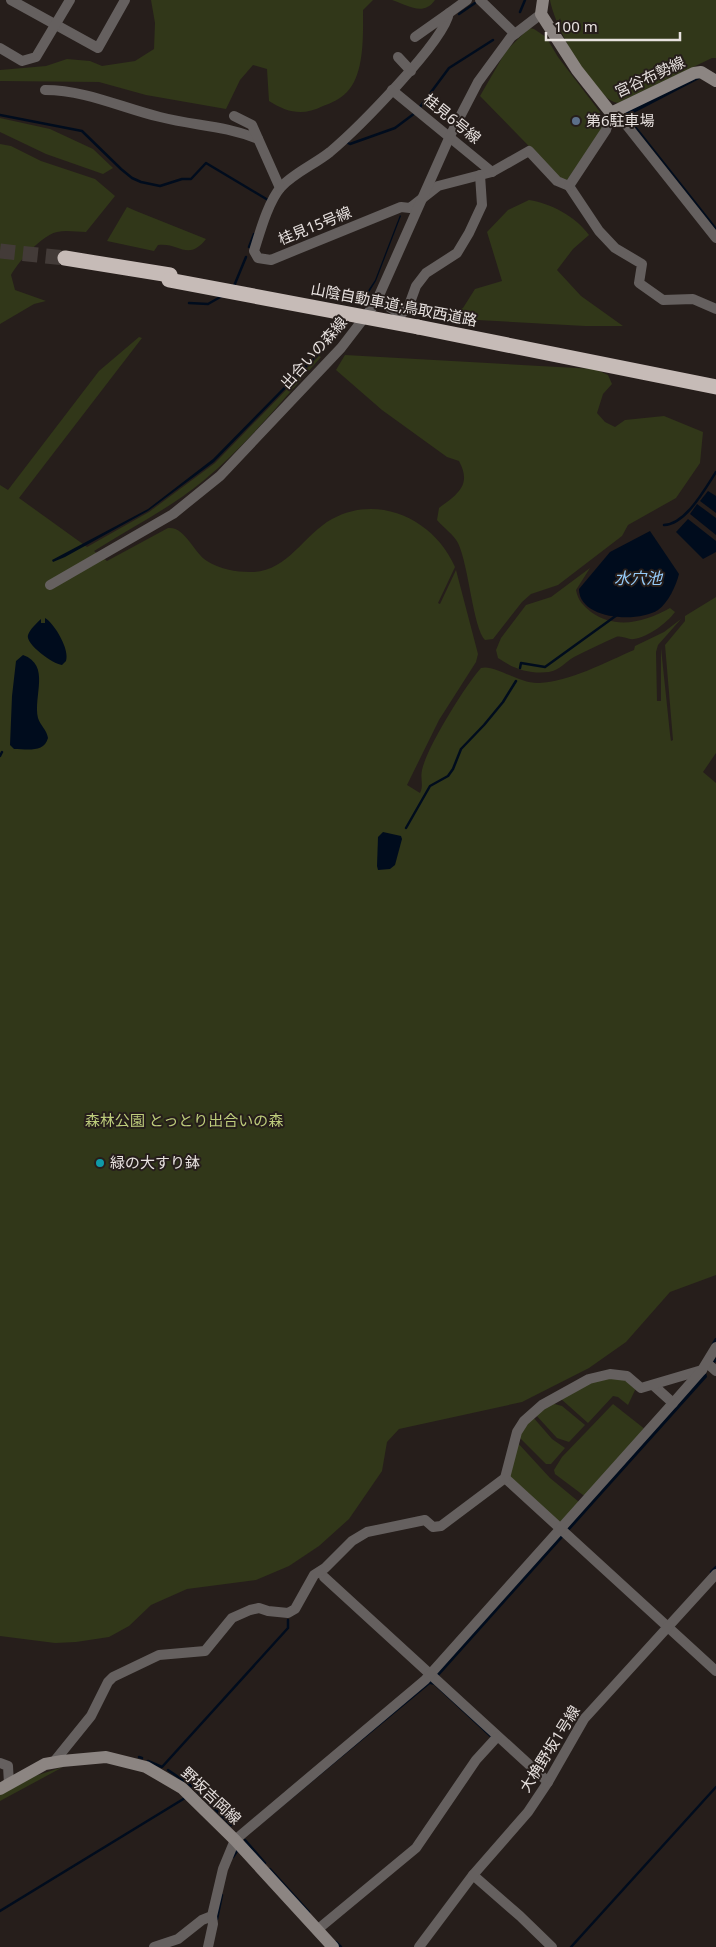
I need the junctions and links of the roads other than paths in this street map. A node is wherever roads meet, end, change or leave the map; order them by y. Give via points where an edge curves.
1 (11, 0) edge
2 (70, 0) edge
3 (125, 0) edge
4 (467, 0) edge
5 (480, 0) edge
6 (543, 0) edge
7 (449, 13) junction
8 (541, 14) junction
9 (55, 25) junction
10 (514, 34) junction
11 (414, 36) dead end
12 (0, 48) edge
13 (398, 57) dead end
14 (411, 70) junction
15 (716, 81) edge
16 (45, 90) dead end
17 (392, 90) junction
18 (611, 113) junction
19 (234, 116) dead end
20 (450, 136) junction
21 (258, 139) junction
22 (492, 172) junction
23 (480, 175) junction
24 (568, 186) junction
25 (280, 188) junction
26 (420, 200) junction
27 (716, 238) edge
28 (65, 260) tunnel mouth
29 (377, 300) junction
30 (716, 309) edge
31 (695, 380) junction
32 (716, 380) edge
33 (716, 387) edge
34 (50, 584) dead end
35 (716, 1347) edge
36 (704, 1366) junction
37 (716, 1371) edge
38 (653, 1385) junction
39 (673, 1403) junction
40 (504, 1478) junction
41 (561, 1529) junction
42 (716, 1574) edge
43 (324, 1577) dead end
44 (668, 1628) junction
45 (716, 1671) edge
46 (431, 1673) junction
47 (497, 1737) junction
48 (0, 1763) edge
49 (53, 1763) junction
50 (548, 1782) junction
51 (4, 1787) edge
52 (235, 1840) junction
53 (473, 1875) junction
54 (212, 1916) junction
55 (317, 1930) junction
56 (154, 1947) edge
57 (208, 1947) edge
58 (333, 1947) edge
59 (419, 1947) edge
60 (552, 1947) edge

1 - 9 street
2 - 9 street
3 - 9 street via 98,48
4 - 7 street, 桂見15号線
5 - 10 street
6 - 8 street
7 - 11 street
7 - 14 street, 桂見15号線 via 439,35
8 - 10 street, 出合いの森線
8 - 18 street, 宮谷布勢線 via 577,70
9 - 12 street via 36,57 22,61
10 - 20 street, 出合いの森線 via 478,82
13 - 14 street
14 - 17 street, 桂見15号線
15 - 18 street, 宮谷布勢線 via 700,72 694,73
16 - 21 street via 67,90 162,118 216,126
17 - 20 street, 桂見6号線
17 - 25 street, 桂見15号線 via 330,152
18 - 24 street via 606,130
18 - 27 street via 624,122
19 - 21 street via 252,125
20 - 22 street, 桂見6号線
20 - 26 street, 出合いの森線
21 - 25 street
22 - 23 street, 桂見15号線
22 - 24 street, 桂見15号線 via 529,151 557,181
23 - 26 street, 桂見15号線 via 438,186
23 - 29 street via 482,205 457,253 426,274 416,286 408,308 401,314
24 - 30 street, 桂見15号線 via 599,232 615,248 642,264 639,283 663,300 694,298
25 - 26 street, 桂見15号線 via 265,217 254,250 258,258 271,260 401,207 410,208
26 - 29 street, 出合いの森線
28 - 31 highway, 山陰自動車道;鳥取西道路 via 170,277
29 - 34 street, 出合いの森線 via 341,348 220,476 192,501
31 - 32 highway, 山陰自動車道;鳥取西道路
31 - 33 highway, 山陰自動車道;鳥取西道路
35 - 36 street
36 - 37 street
36 - 38 street
36 - 39 street
38 - 39 street
38 - 40 street via 641,1388 627,1376 610,1374 588,1379 542,1405 524,1421 518,1432
39 - 41 street
40 - 41 street
40 - 49 street via 437,1528 425,1520 367,1532 352,1541 318,1571 295,1609 288,1613 254,1608 232,1618 205,1651 158,1655 113,1676 91,1716
41 - 44 street
41 - 46 street
42 - 44 street, 大桷野坂1号線
43 - 46 street
44 - 45 street
44 - 50 street, 大桷野坂1号線 via 584,1719
46 - 47 street
46 - 52 street
47 - 50 street
47 - 55 street via 476,1760 416,1848
48 - 51 street via 8,1766
49 - 51 street, 野坂吉岡線 via 45,1764
49 - 52 street, 野坂吉岡線 via 106,1757 146,1767 182,1788
50 - 53 street, 大桷野坂1号線 via 528,1812
52 - 54 street via 223,1868
52 - 55 street, 野坂吉岡線
53 - 59 street, 大桷野坂1号線
53 - 60 street
54 - 56 street via 178,1939
54 - 57 street
55 - 58 street, 野坂吉岡線

